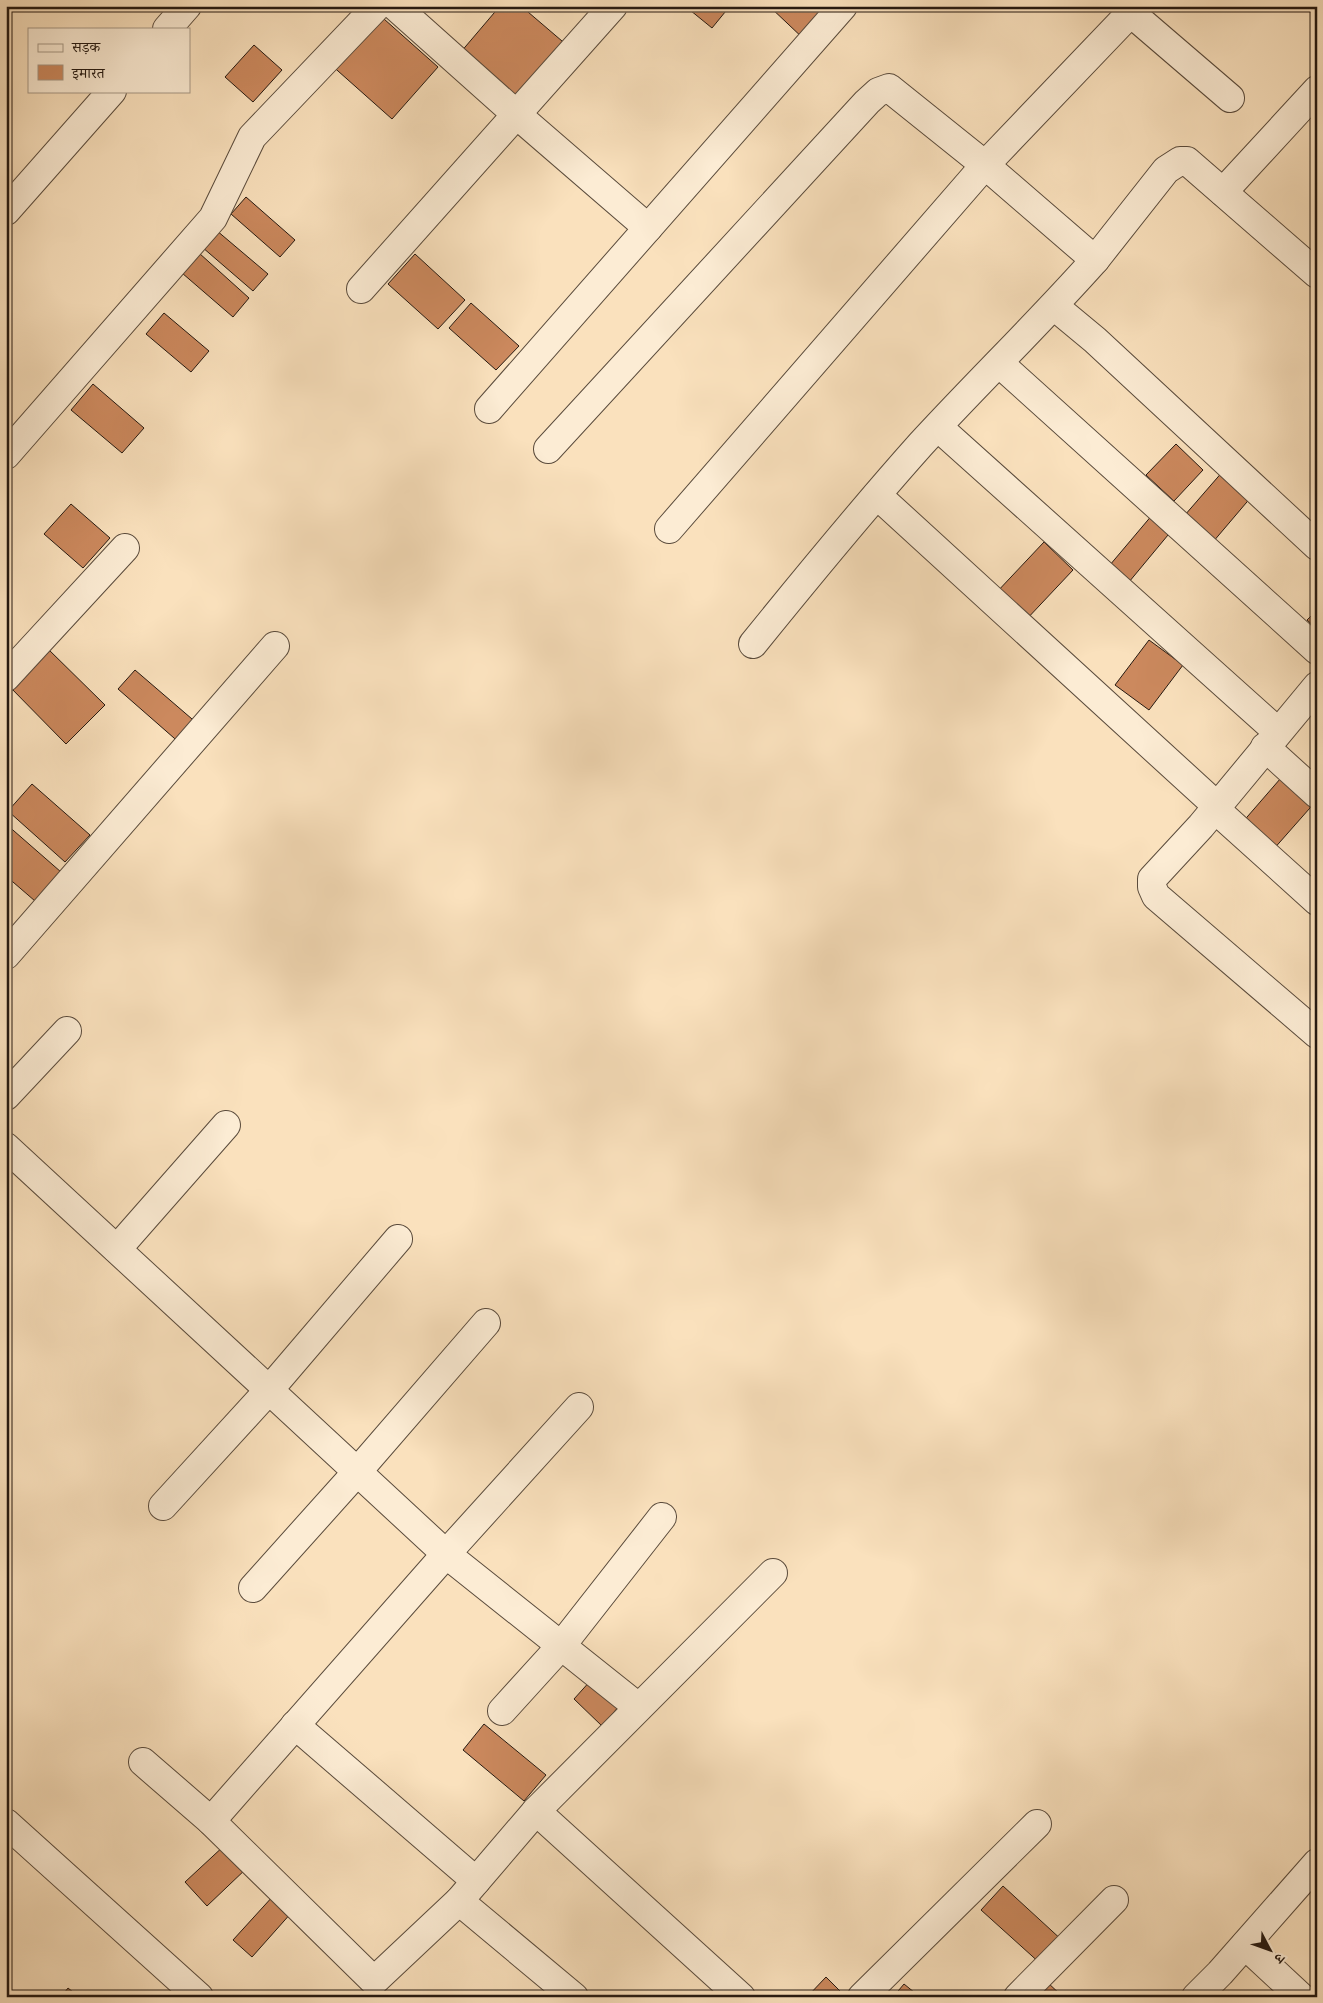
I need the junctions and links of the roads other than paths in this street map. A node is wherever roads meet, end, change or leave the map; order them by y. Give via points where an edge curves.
1 (187, 6) edge
2 (377, 6) edge
3 (395, 6) edge
4 (613, 6) edge
5 (844, 6) edge
6 (1134, 10) edge
7 (169, 28) edge
8 (111, 92) edge
9 (1316, 93) edge
10 (1230, 98) dead end
11 (516, 114) junction
12 (985, 165) junction
13 (1223, 192) junction
14 (6, 211) edge
15 (648, 228) junction
16 (1095, 260) junction
17 (1317, 274) edge
18 (361, 289) dead end
19 (1054, 306) junction
20 (999, 363) junction
21 (489, 409) dead end
22 (938, 427) junction
23 (548, 450) dead end
24 (6, 455) edge
25 (876, 494) junction
26 (669, 529) dead end
27 (1317, 546) edge
28 (124, 548) dead end
29 (753, 644) dead end
30 (275, 646) dead end
31 (1317, 650) edge
32 (6, 677) edge
33 (1317, 686) edge
34 (1271, 740) junction
35 (1317, 794) edge
36 (1216, 807) junction
37 (1317, 901) edge
38 (6, 955) edge
39 (67, 1031) dead end
40 (1317, 1034) edge
41 (6, 1096) edge
42 (226, 1124) dead end
43 (6, 1147) edge
44 (398, 1240) dead end
45 (117, 1249) junction
46 (486, 1324) dead end
47 (269, 1390) junction
48 (578, 1407) dead end
49 (357, 1472) junction
50 (163, 1506) dead end
51 (662, 1517) dead end
52 (446, 1554) junction
53 (772, 1573) dead end
54 (253, 1588) dead end
55 (561, 1646) junction
56 (638, 1708) junction
57 (502, 1711) dead end
58 (295, 1724) junction
59 (143, 1762) dead end
60 (536, 1811) junction
61 (210, 1821) junction
62 (6, 1823) edge
63 (1038, 1824) dead end
64 (1317, 1863) edge
65 (468, 1891) junction
66 (1114, 1900) dead end
67 (1245, 1945) junction
68 (366, 1989) edge
69 (199, 1997) edge
70 (574, 1997) edge
71 (741, 1997) edge
72 (862, 1997) edge
73 (1018, 1997) edge
74 (1196, 1997) edge
75 (1301, 1997) edge

1 - 7 street
2 - 24 street via 252,137 213,218
3 - 11 street
4 - 11 street
5 - 15 street
6 - 10 street
6 - 12 street
8 - 14 street
9 - 13 street
11 - 15 street
11 - 18 street
12 - 16 street
12 - 23 street via 897,93 889,88 878,92
12 - 26 street
13 - 16 street via 1187,161 1180,161 1166,170
13 - 17 street
15 - 21 street
16 - 19 street
19 - 20 street
19 - 27 street via 1095,340
20 - 22 street
20 - 31 street
22 - 25 street
22 - 34 street
25 - 29 street
25 - 36 street
28 - 32 street
30 - 38 street
33 - 34 street
34 - 35 street
34 - 36 street
36 - 37 street
36 - 40 street via 1152,879 1156,896
39 - 41 street
42 - 45 street
43 - 45 street
44 - 47 street
45 - 47 street
46 - 49 street
47 - 49 street
47 - 50 street
48 - 52 street
49 - 52 street
49 - 54 street
51 - 55 street
52 - 55 street
52 - 58 street
53 - 56 street
55 - 56 street
55 - 57 street
56 - 60 street
58 - 61 street
58 - 65 street
59 - 61 street
60 - 65 street
60 - 71 street
61 - 68 street
62 - 69 street
63 - 72 street
64 - 67 street
65 - 68 street
65 - 70 street
66 - 73 street
67 - 74 street
67 - 75 street

